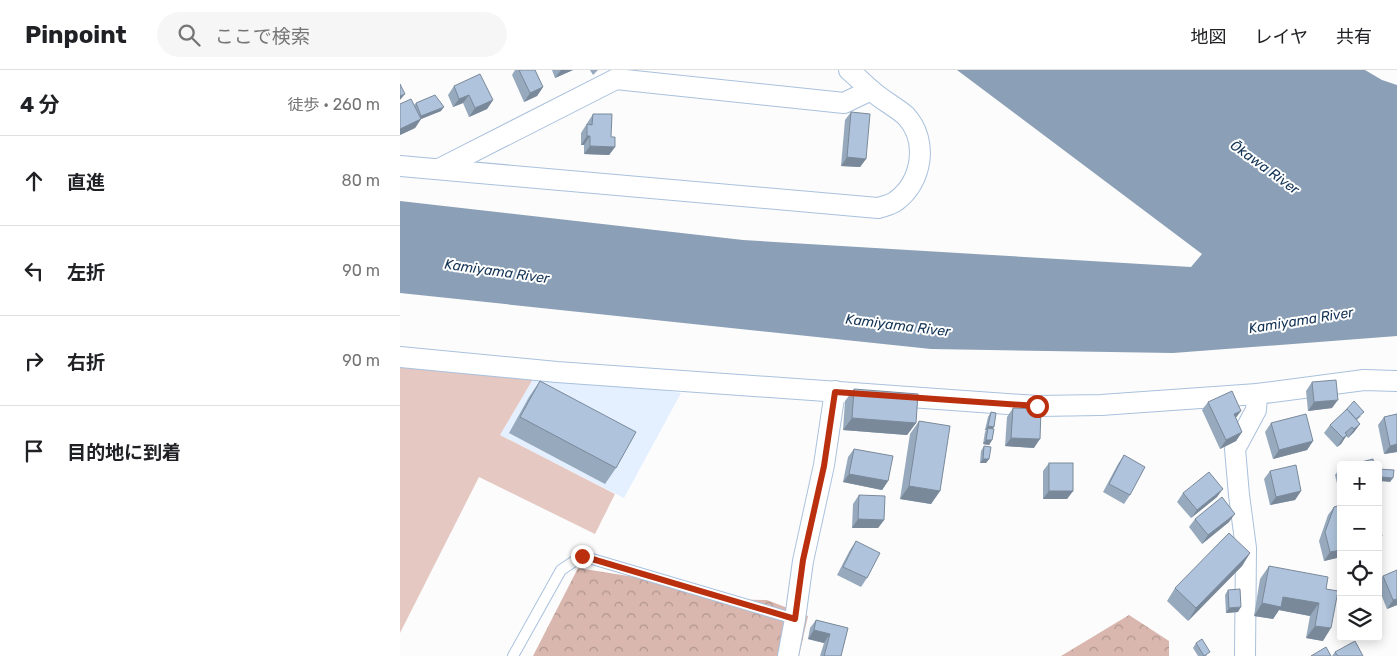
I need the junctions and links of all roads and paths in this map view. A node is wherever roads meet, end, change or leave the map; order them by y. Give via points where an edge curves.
1 (849, 70) edge
2 (614, 74) edge
3 (871, 90) junction
4 (400, 166) edge
5 (439, 169) junction
6 (400, 357) edge
7 (1394, 380) dead end
8 (835, 392) junction
9 (1257, 394) junction
10 (795, 619) junction
11 (513, 656) edge
12 (788, 656) edge
13 (1245, 656) edge

1 - 3 street
2 - 3 street via 844,102
2 - 5 street
3 - 5 street via 906,117 921,152 918,172 908,190 895,203 878,208
4 - 5 street
6 - 8 street
7 - 9 street via 1397,381 1364,380
8 - 9 street via 1037,406
8 - 10 street
9 - 13 street via 1256,410 1235,449 1246,548
10 - 11 lane via 582,556 561,570
10 - 12 street

